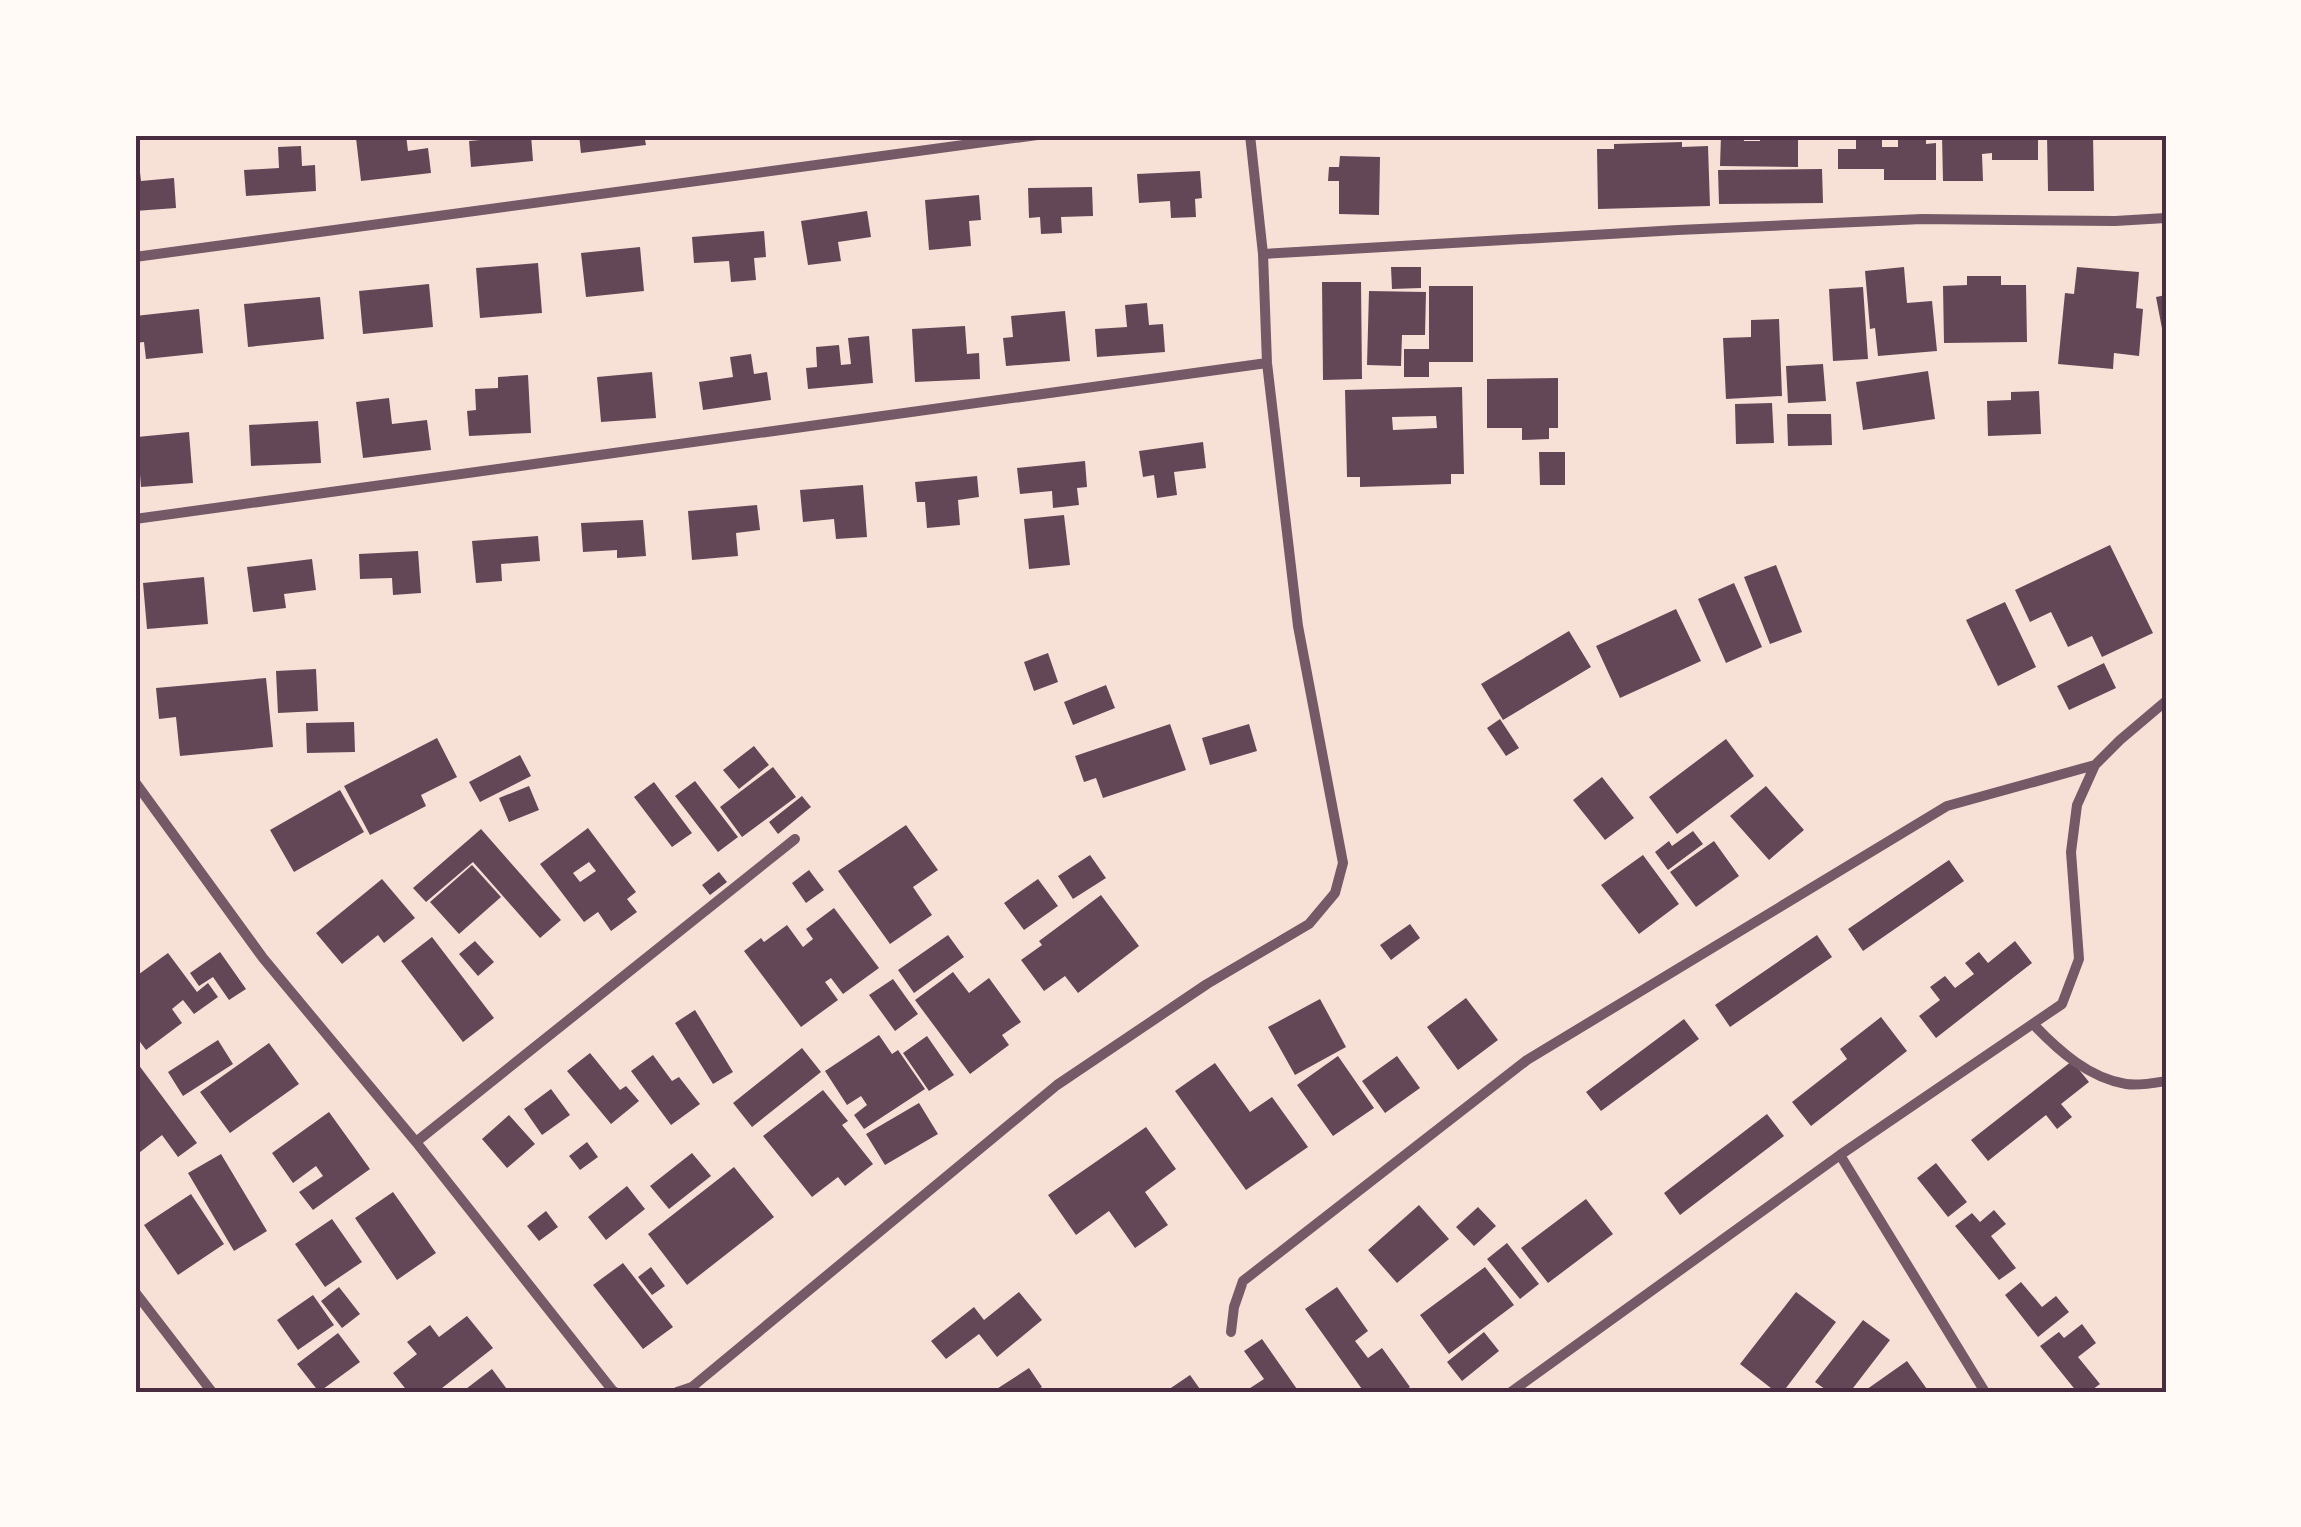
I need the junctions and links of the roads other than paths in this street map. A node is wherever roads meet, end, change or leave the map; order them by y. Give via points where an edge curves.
1 (1037, 135) edge
2 (1250, 135) edge
3 (2166, 218) edge
4 (1263, 254) junction
5 (135, 257) edge
6 (1267, 363) junction
7 (135, 519) edge
8 (2166, 701) edge
9 (2095, 765) junction
10 (135, 782) edge
11 (795, 839) dead end
12 (2034, 1024) junction
13 (2166, 1082) edge
14 (416, 1142) junction
15 (1840, 1155) junction
16 (135, 1292) edge
17 (1230, 1332) dead end
18 (212, 1392) edge
19 (615, 1392) edge
20 (678, 1392) edge
21 (1511, 1392) edge
22 (1985, 1392) edge

1 - 5 street
2 - 4 street
3 - 4 street via 1922,220
4 - 6 street
6 - 7 street
6 - 20 street via 1298,626 1343,863 1335,894 1309,924 1057,1085
8 - 9 street
9 - 12 street via 2077,806 2071,852 2079,959 2062,1004
9 - 17 street via 1947,806 1527,1060 1244,1281
10 - 14 street via 263,958
11 - 14 street
12 - 13 street via 2094,1074 2129,1085
12 - 15 street
14 - 19 street
15 - 21 street
15 - 22 street
16 - 18 street

